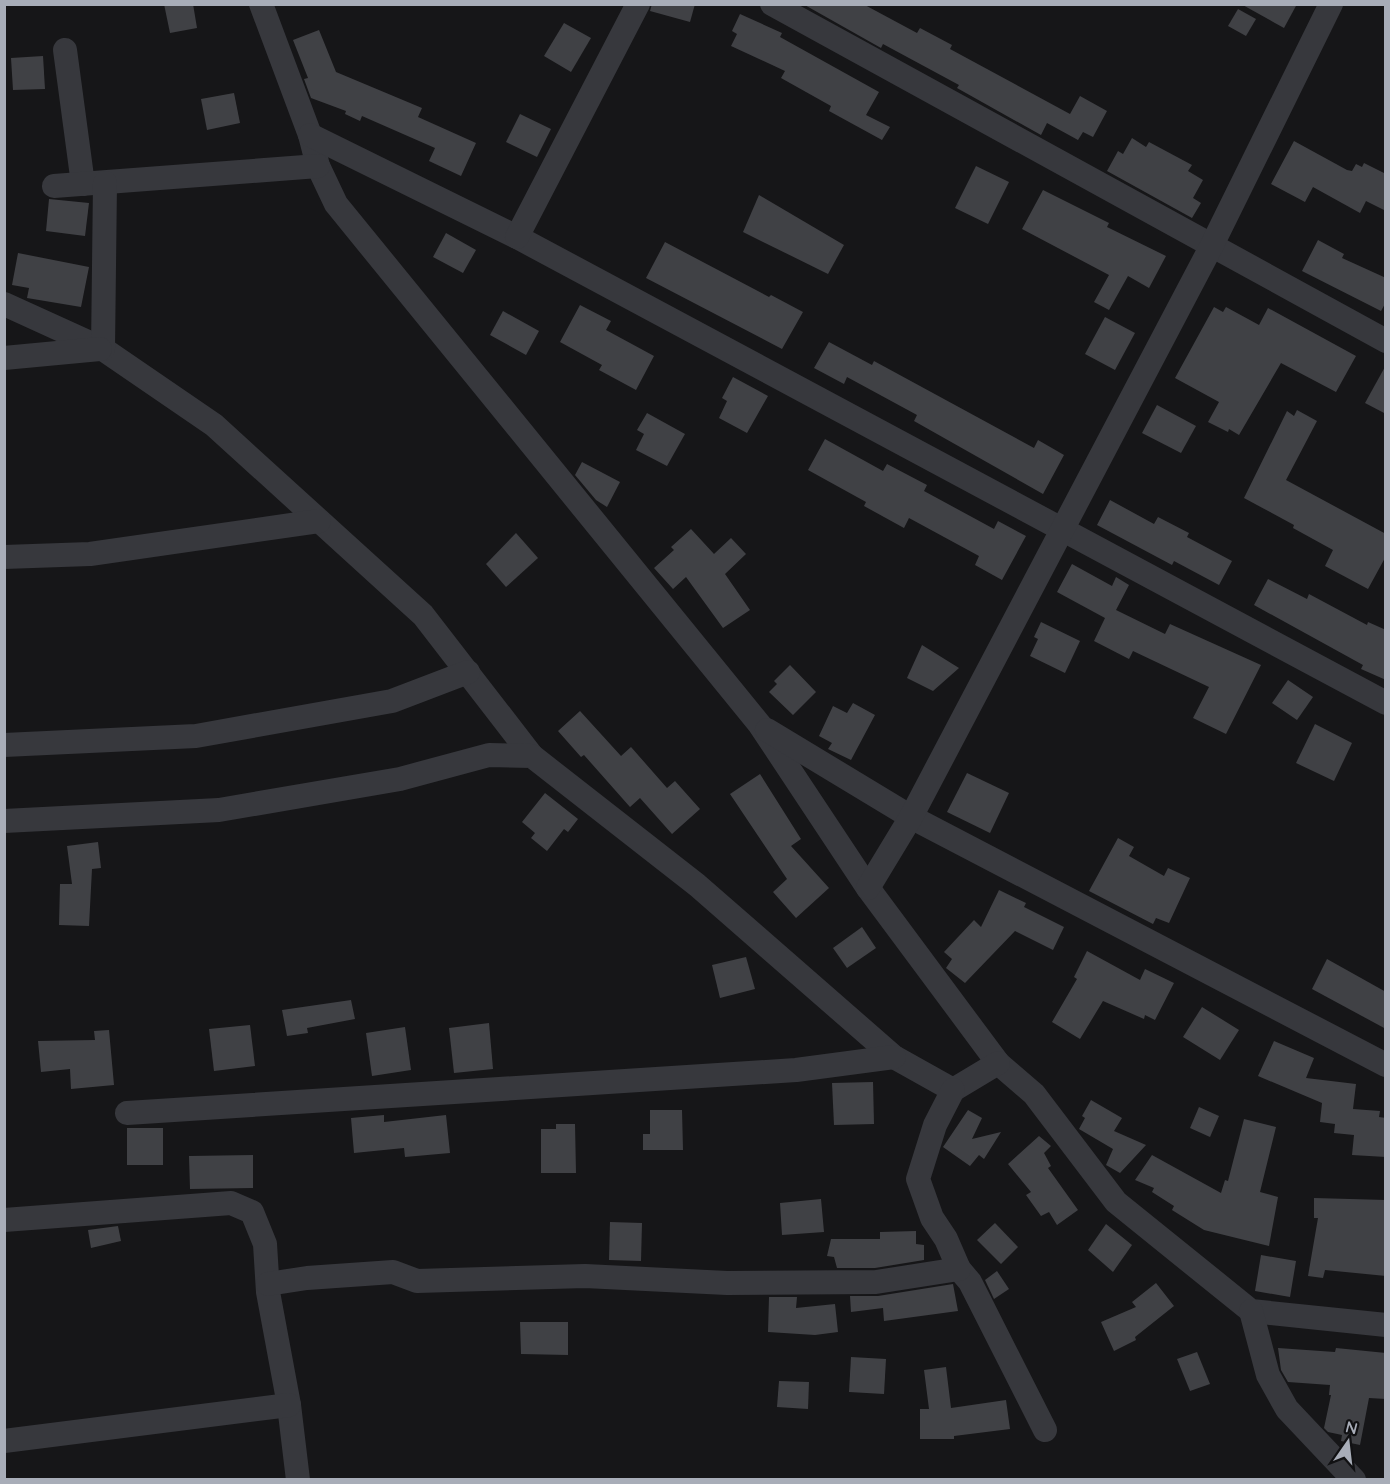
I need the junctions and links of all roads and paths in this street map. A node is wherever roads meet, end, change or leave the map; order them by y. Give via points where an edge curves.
1 (261, 4) edge
2 (638, 4) edge
3 (772, 4) edge
4 (1331, 4) edge
5 (65, 50) dead end
6 (310, 135) junction
7 (318, 166) junction
8 (94, 183) junction
9 (54, 186) dead end
10 (517, 237) junction
11 (1211, 247) junction
12 (4, 304) edge
13 (1386, 341) edge
14 (103, 349) junction
15 (4, 358) edge
16 (319, 521) junction
17 (1062, 531) junction
18 (4, 557) edge
19 (468, 672) junction
20 (1386, 703) edge
21 (760, 725) junction
22 (4, 745) edge
23 (532, 756) junction
24 (911, 817) junction
25 (4, 821) edge
26 (868, 888) junction
27 (894, 1058) junction
28 (998, 1063) junction
29 (1386, 1065) edge
30 (953, 1090) junction
31 (127, 1113) dead end
32 (4, 1220) edge
33 (959, 1269) junction
34 (268, 1284) junction
35 (1251, 1311) junction
36 (1386, 1325) edge
37 (288, 1405) junction
38 (1045, 1430) dead end
39 (4, 1441) edge
40 (298, 1479) edge
41 (1354, 1479) edge

1 - 6 street
2 - 10 street
3 - 11 street
4 - 11 street
5 - 8 street
6 - 7 street
6 - 10 street
7 - 8 street
7 - 21 street via 336,204
8 - 9 street
8 - 14 street
10 - 17 street
11 - 13 street
11 - 17 street
12 - 14 street
14 - 15 street
14 - 16 street via 214,425
16 - 18 street via 90,554
16 - 19 street via 423,615
17 - 20 street
17 - 24 street
19 - 22 street via 392,701 196,736
19 - 23 street
21 - 24 street
21 - 26 street
23 - 25 street via 489,755 400,779 219,810
23 - 27 street via 697,885
24 - 26 street
24 - 29 street
26 - 28 street
27 - 30 street
27 - 31 street via 796,1071
28 - 30 street
28 - 35 street via 1034,1094 1116,1202
30 - 33 street via 935,1125 918,1179 932,1218
32 - 34 street via 231,1203 252,1212 265,1244
33 - 34 street via 876,1282 727,1283 585,1276 417,1281 393,1272
33 - 38 street via 970,1282
34 - 37 street
35 - 36 street
35 - 41 street via 1268,1375 1287,1409
37 - 39 street
37 - 40 street

